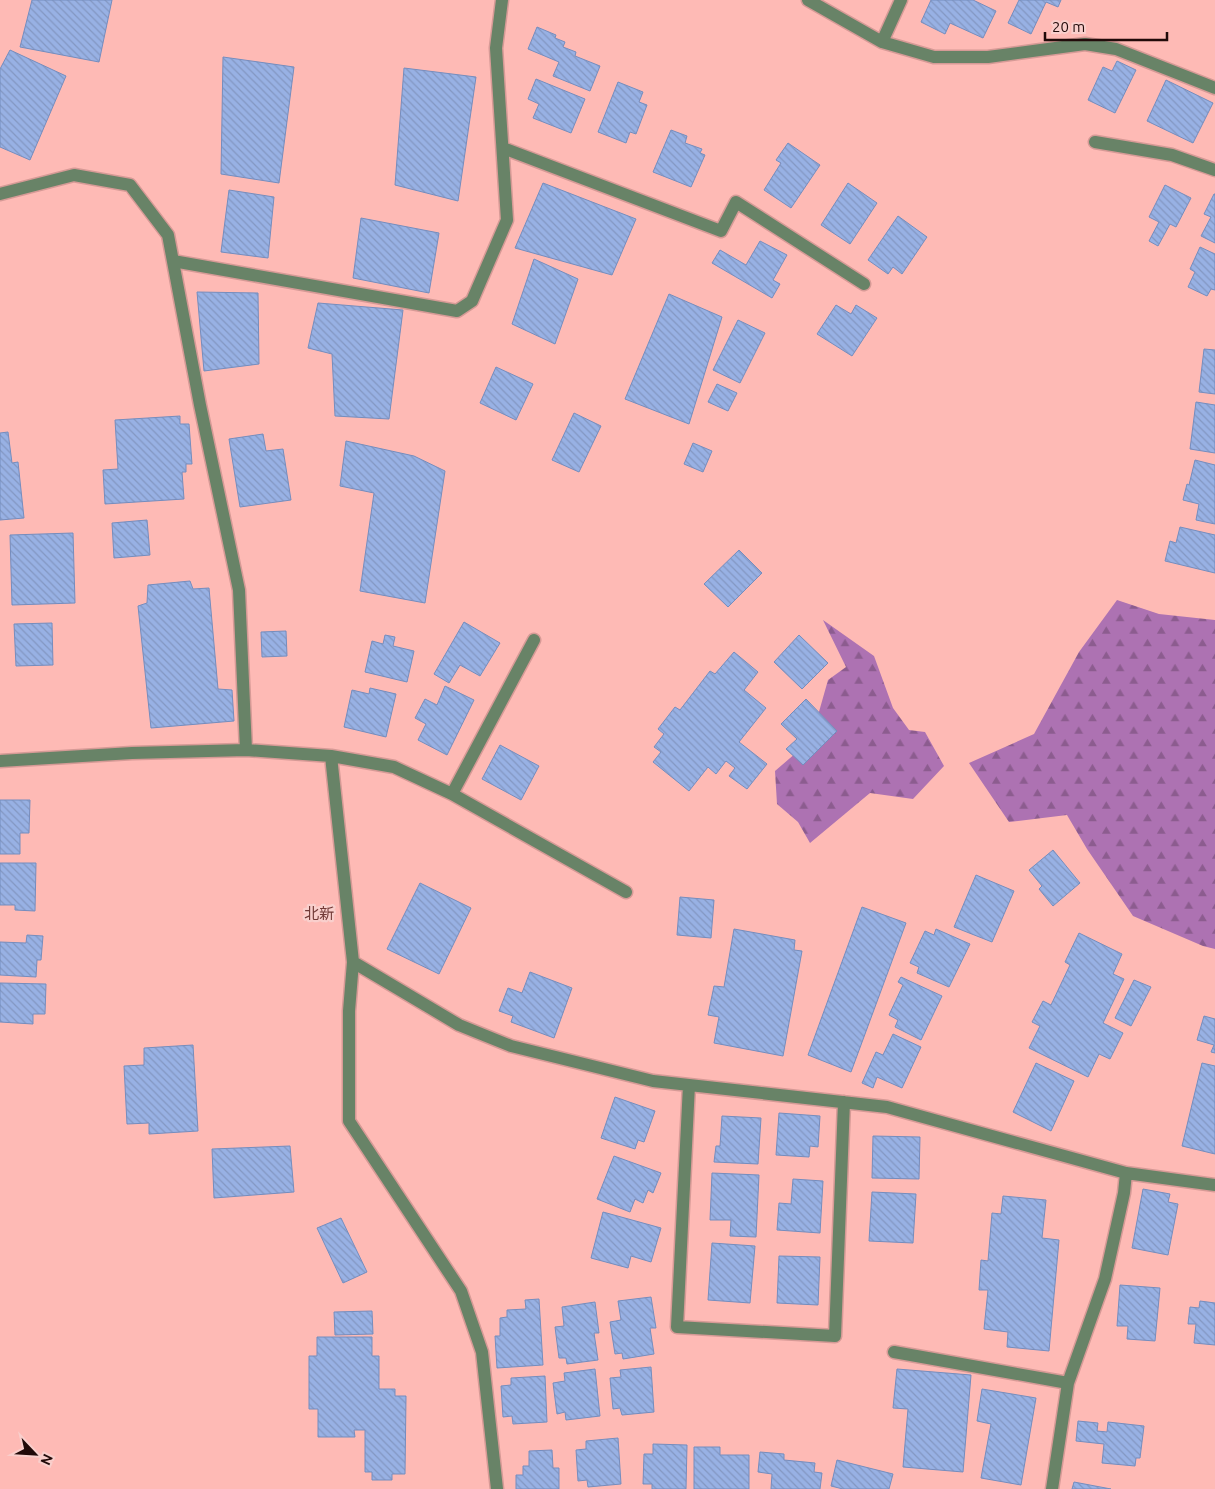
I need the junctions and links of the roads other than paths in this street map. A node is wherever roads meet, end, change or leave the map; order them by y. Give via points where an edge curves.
1 (502, 0) edge
2 (808, 0) edge
3 (901, 0) edge
4 (882, 42) junction
5 (1215, 88) edge
6 (1095, 142) dead end
7 (503, 148) junction
8 (1215, 170) edge
9 (0, 194) edge
10 (173, 261) junction
11 (864, 284) dead end
12 (534, 640) dead end
13 (246, 750) junction
14 (331, 756) junction
15 (0, 761) edge
16 (452, 794) junction
17 (626, 892) dead end
18 (353, 962) junction
19 (689, 1085) junction
20 (844, 1102) junction
21 (1126, 1173) junction
22 (1215, 1185) edge
23 (894, 1352) dead end
24 (1068, 1383) junction
25 (497, 1489) edge
26 (1052, 1489) edge

1 - 7 street via 496,48
2 - 4 street
3 - 4 street
4 - 5 street via 934,57 988,57 1085,44 1116,49
6 - 8 street via 1172,155
7 - 10 street via 508,220 472,302 457,311
7 - 11 street via 721,231 736,202
9 - 10 street via 74,175 130,185 168,234
10 - 13 street via 240,590
12 - 16 street
13 - 14 street
13 - 15 street
14 - 16 street via 394,767
14 - 18 street
16 - 17 street
18 - 19 street via 459,1025 511,1046 653,1081
18 - 25 street via 349,1012 349,1121 461,1291 482,1352
19 - 20 street
19 - 20 street via 677,1327 835,1336
20 - 21 street via 887,1107
21 - 22 street
21 - 24 street via 1105,1279
23 - 24 street
24 - 26 street

